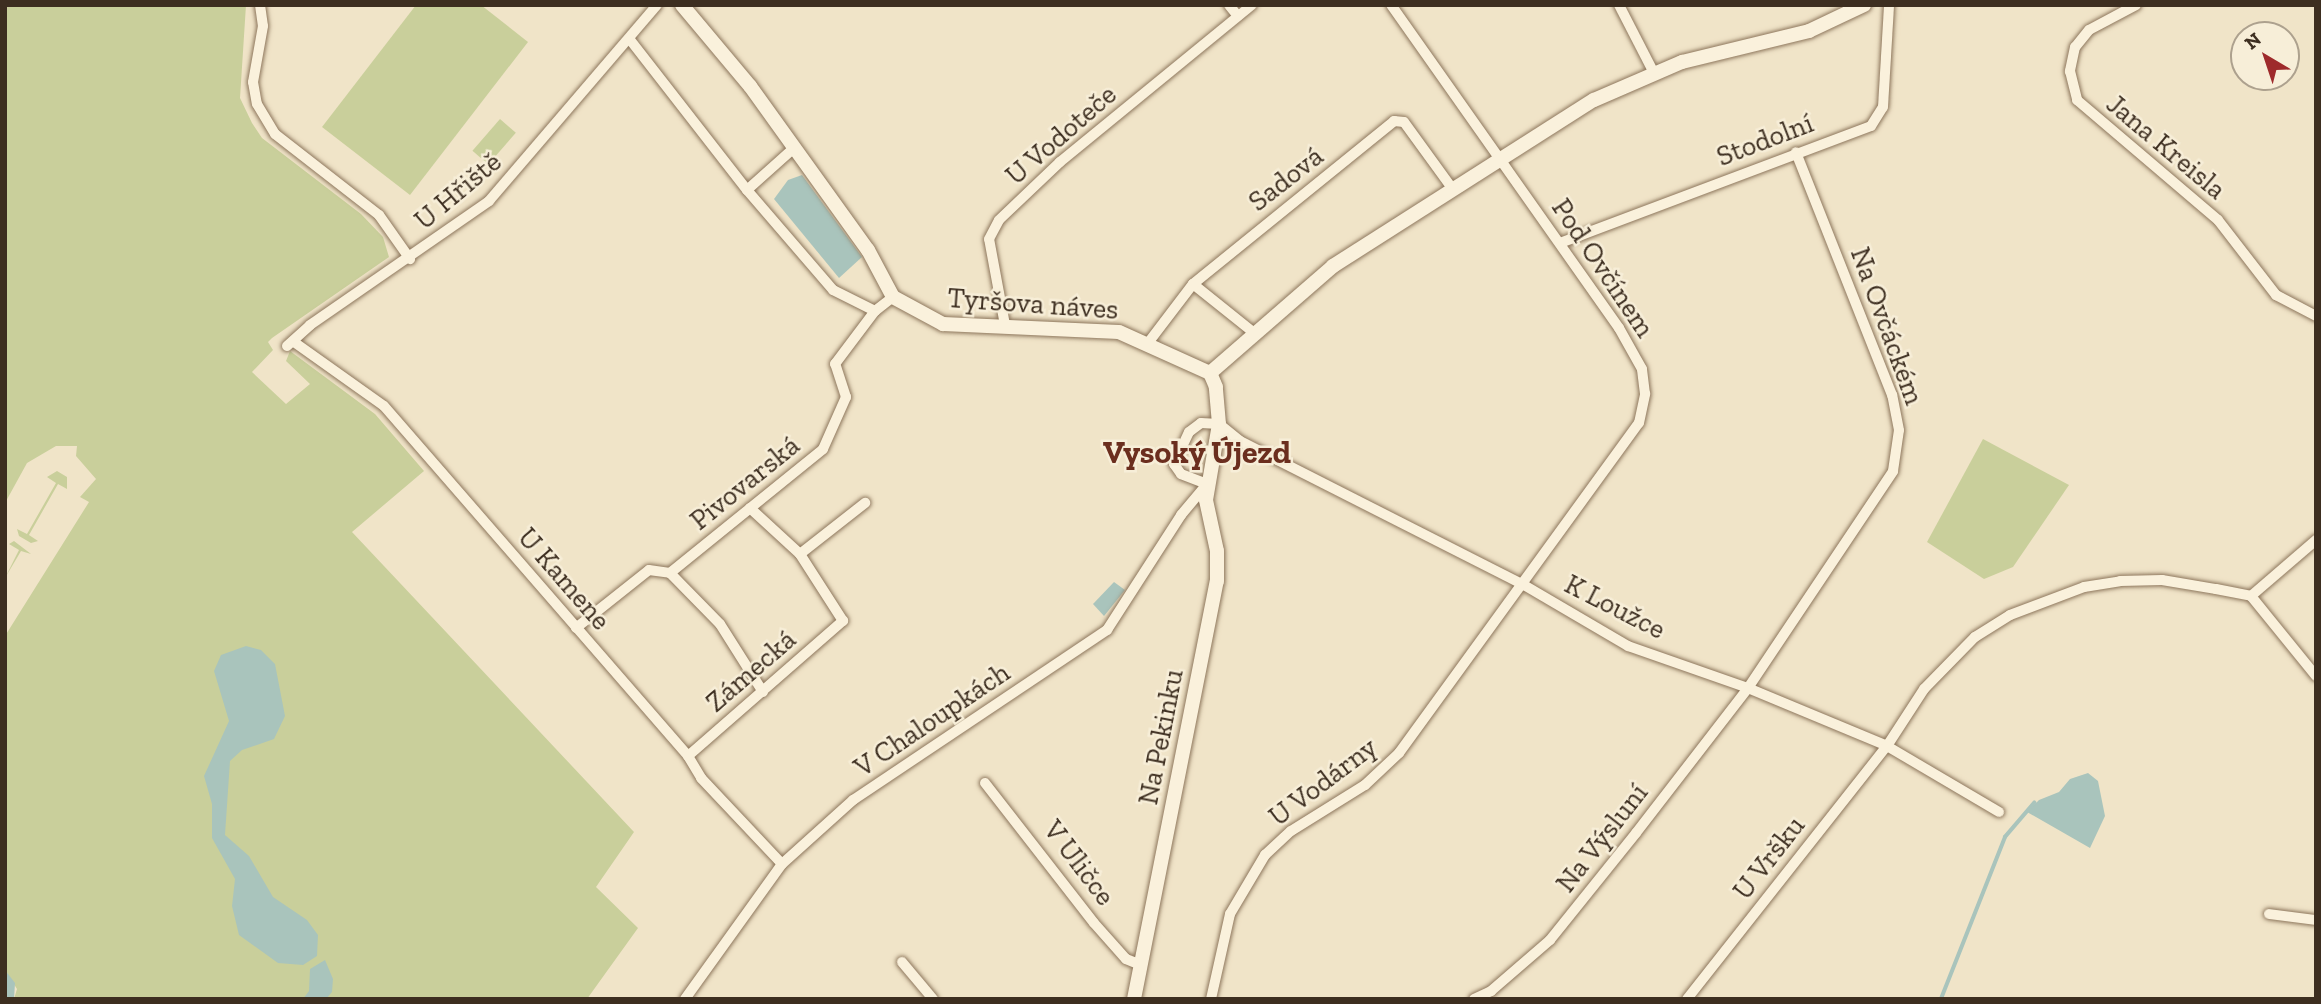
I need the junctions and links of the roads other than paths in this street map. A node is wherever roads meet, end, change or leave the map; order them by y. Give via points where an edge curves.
1 (260, 5) edge
2 (657, 5) edge
3 (682, 5) edge
4 (1228, 5) edge
5 (1252, 5) edge
6 (1391, 5) edge
7 (1619, 5) edge
8 (1864, 5) edge
9 (1889, 5) edge
10 (2136, 5) edge
11 (1238, 16) junction
12 (631, 41) junction
13 (1654, 73) junction
14 (794, 148) junction
15 (1796, 152) junction
16 (1500, 158) junction
17 (1452, 188) junction
18 (747, 190) junction
19 (1560, 243) junction
20 (410, 259) junction
21 (1193, 284) junction
22 (893, 297) junction
23 (875, 312) junction
24 (2316, 316) edge
25 (1005, 325) junction
26 (1253, 332) junction
27 (1148, 343) junction
28 (291, 344) joint
29 (1210, 373) junction
30 (1219, 424) junction
31 (1207, 484) junction
32 (865, 503) dead end
33 (750, 508) junction
34 (2316, 540) edge
35 (800, 554) junction
36 (670, 573) junction
37 (1524, 585) junction
38 (2251, 596) junction
39 (576, 628) junction
40 (2316, 676) edge
41 (1748, 688) junction
42 (763, 692) junction
43 (1887, 746) junction
44 (688, 756) junction
45 (985, 783) dead end
46 (1999, 812) dead end
47 (782, 864) junction
48 (2269, 915) dead end
49 (2316, 920) edge
50 (902, 962) dead end
51 (1141, 965) junction
52 (685, 999) edge
53 (933, 999) edge
54 (1135, 999) edge
55 (1211, 999) edge
56 (1474, 999) edge
57 (1687, 999) edge

1 - 20 street via 263,26 253,82 263,114 275,134 379,215
2 - 12 street
3 - 14 street
4 - 11 street
5 - 11 street, U Vodoteče
6 - 16 street, Pod Ovčínem
7 - 13 street
8 - 13 street via 1809,31
9 - 15 street, Stodolní via 1883,107 1878,118 1871,126
10 - 24 street, Jana Kreisla via 2089,30 2075,47 2070,71 2077,100 2218,220 2276,295
11 - 25 street, U Vodoteče via 1060,162 999,220 989,239
12 - 18 street
12 - 20 street, U Hřiště via 514,177 464,222
13 - 16 street via 1594,100
14 - 18 street
14 - 22 street via 868,250
15 - 19 street, Stodolní
15 - 41 street, Na Ovčáckém via 1892,394 1899,430 1894,471
16 - 17 street
16 - 19 street, Pod Ovčínem
17 - 21 street, Sadová via 1404,122 1394,121
17 - 26 street via 1333,266
18 - 23 street via 834,290
19 - 37 street, Pod Ovčínem via 1619,328 1642,369 1645,394 1639,423
20 - 28 street, U Hřiště via 310,325
21 - 26 street
21 - 27 street, Sadová
22 - 23 street
22 - 25 street, Tyršova náves via 943,324
23 - 33 street, Pivovarská via 835,364 846,397 823,449
25 - 27 street, Tyršova náves via 1103,329
26 - 29 street
27 - 29 street, Tyršova náves
28 - 39 street, U Kamene via 384,406
29 - 30 street
30 - 31 street, Na Pekinku
30 - 31 street via 1200,423 1189,432 1174,464 1181,474
30 - 37 street, K Loužce via 1240,441
31 - 47 street, V Chaloupkách via 1181,515 1107,630 853,800
31 - 51 street, Na Pekinku via 1217,581
32 - 35 street
33 - 35 street
33 - 36 street, Pivovarská
34 - 38 street
35 - 42 street, Zámecká via 843,621
36 - 39 street, Pivovarská via 649,570
36 - 42 street via 720,624
37 - 41 street, K Loužce via 1628,646
37 - 55 street, U Vodárny via 1399,753 1365,785 1291,831 1265,855 1230,914
38 - 40 street
38 - 43 street, U Vršku via 2162,580 2120,580 2046,599 1975,637 1944,665
39 - 44 street, U Kamene
41 - 43 street, K Loužce
41 - 56 street, Na Výsluní via 1550,940 1491,991
42 - 44 street, Zámecká
43 - 46 street, K Loužce
43 - 57 street, U Vršku
44 - 47 street, U Kamene via 701,778
45 - 51 street, V Uličce via 1094,923 1126,959
47 - 52 street, V Chaloupkách
48 - 49 street
50 - 53 street
51 - 54 street, Na Pekinku

